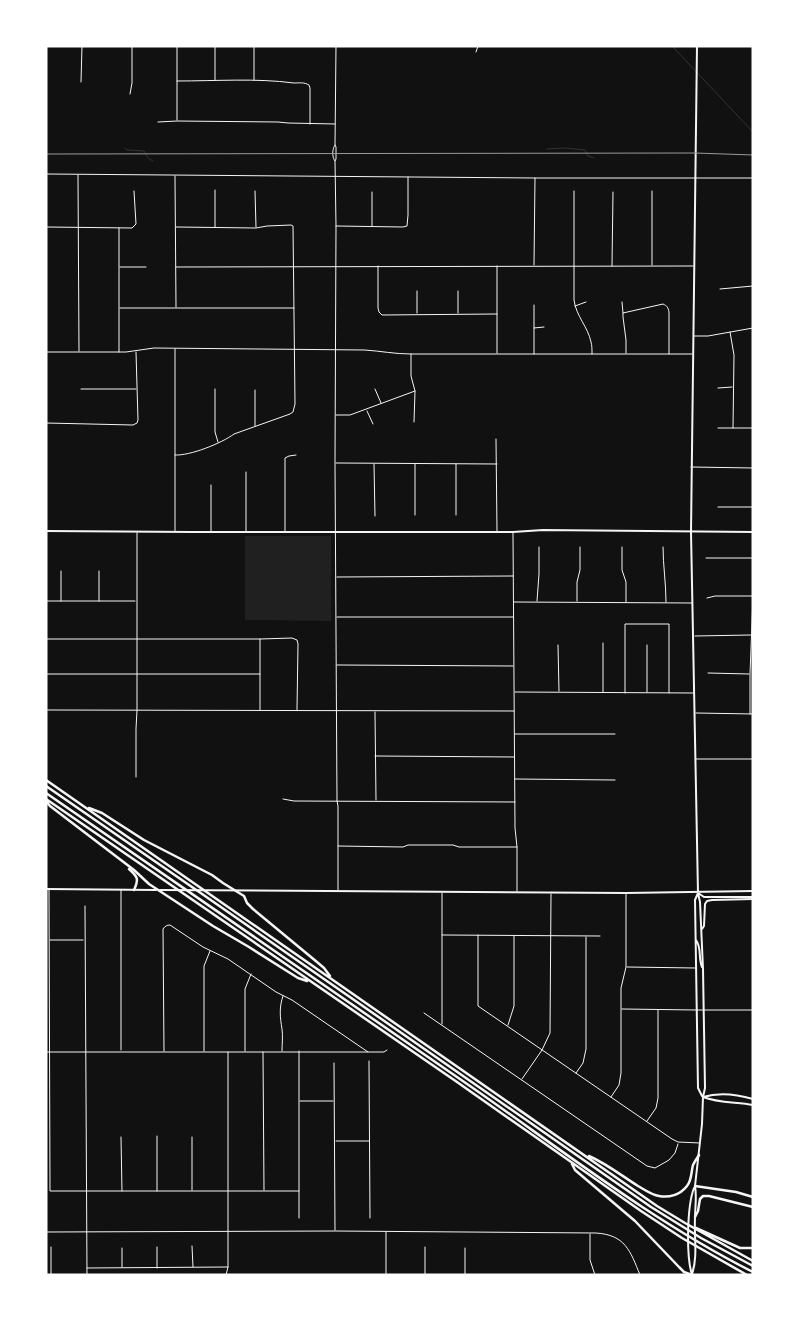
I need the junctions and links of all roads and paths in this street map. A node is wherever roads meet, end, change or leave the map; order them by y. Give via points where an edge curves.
1 (82, 46) edge
2 (132, 46) edge
3 (177, 46) edge
4 (215, 46) edge
5 (254, 46) edge
6 (336, 46) edge
7 (478, 46) edge
8 (697, 46) edge
9 (476, 52) dead end
10 (177, 80) junction
11 (215, 81) junction
12 (254, 81) junction
13 (81, 82) dead end
14 (130, 94) dead end
15 (177, 121) junction
16 (158, 122) dead end
17 (310, 124) junction
18 (335, 124) junction
19 (46, 174) edge
20 (78, 175) junction
21 (175, 176) junction
22 (335, 177) junction
23 (408, 177) junction
24 (535, 178) junction
25 (694, 178) junction
26 (753, 178) edge
27 (134, 190) dead end
28 (215, 190) dead end
29 (255, 191) dead end
30 (574, 191) dead end
31 (652, 191) dead end
32 (372, 192) dead end
33 (613, 192) dead end
34 (336, 226) junction
35 (372, 226) junction
36 (46, 227) edge
37 (176, 227) junction
38 (79, 228) junction
39 (119, 228) junction
40 (216, 228) junction
41 (256, 228) junction
42 (336, 266) junction
43 (378, 266) junction
44 (497, 266) junction
45 (534, 266) junction
46 (574, 266) junction
47 (612, 266) junction
48 (652, 266) junction
49 (694, 266) junction
50 (119, 267) junction
51 (146, 267) dead end
52 (176, 267) junction
53 (294, 267) junction
54 (753, 286) edge
55 (720, 289) dead end
56 (417, 291) dead end
57 (458, 291) dead end
58 (586, 302) dead end
59 (622, 302) dead end
60 (534, 305) dead end
61 (574, 306) junction
62 (120, 308) junction
63 (176, 308) junction
64 (294, 308) junction
65 (623, 312) junction
66 (417, 314) junction
67 (458, 314) junction
68 (497, 314) junction
69 (544, 327) dead end
70 (534, 328) junction
71 (753, 328) edge
72 (730, 332) junction
73 (693, 336) junction
74 (175, 349) junction
75 (294, 350) junction
76 (336, 350) junction
77 (136, 351) junction
78 (46, 352) edge
79 (78, 352) junction
80 (119, 352) junction
81 (411, 354) junction
82 (497, 354) junction
83 (534, 354) junction
84 (592, 354) junction
85 (626, 354) junction
86 (669, 354) junction
87 (693, 354) junction
88 (137, 388) junction
89 (718, 388) dead end
90 (734, 388) junction
91 (81, 389) dead end
92 (215, 389) dead end
93 (375, 389) dead end
94 (255, 390) dead end
95 (415, 391) junction
96 (382, 404) junction
97 (366, 410) junction
98 (336, 415) junction
99 (414, 422) dead end
100 (46, 423) edge
101 (373, 424) dead end
102 (255, 427) junction
103 (718, 428) dead end
104 (733, 428) junction
105 (753, 428) edge
106 (496, 439) dead end
107 (218, 443) junction
108 (296, 455) dead end
109 (175, 456) junction
110 (335, 463) junction
111 (374, 464) junction
112 (415, 464) junction
113 (456, 464) junction
114 (497, 464) junction
115 (691, 466) junction
116 (753, 468) edge
117 (246, 472) dead end
118 (211, 485) dead end
119 (718, 506) dead end
120 (753, 507) edge
121 (416, 515) dead end
122 (456, 515) dead end
123 (375, 516) dead end
124 (46, 531) edge
125 (336, 531) junction
126 (137, 532) junction
127 (175, 532) junction
128 (211, 532) junction
129 (246, 532) junction
130 (285, 532) junction
131 (497, 532) junction
132 (513, 532) junction
133 (691, 532) junction
134 (753, 532) edge
135 (539, 547) dead end
136 (580, 547) dead end
137 (622, 547) dead end
138 (663, 547) dead end
139 (706, 558) dead end
140 (753, 558) edge
141 (99, 571) dead end
142 (61, 572) dead end
143 (336, 576) junction
144 (513, 576) junction
145 (753, 596) edge
146 (707, 598) dead end
147 (46, 601) edge
148 (61, 601) junction
149 (99, 601) junction
150 (137, 601) junction
151 (513, 602) junction
152 (538, 602) junction
153 (577, 602) junction
154 (626, 603) junction
155 (666, 603) junction
156 (692, 603) junction
157 (514, 617) junction
158 (336, 618) junction
159 (751, 635) junction
160 (692, 636) junction
161 (46, 638) edge
162 (137, 639) junction
163 (260, 639) junction
164 (603, 643) dead end
165 (558, 645) dead end
166 (647, 645) dead end
167 (337, 665) junction
168 (513, 666) junction
169 (708, 673) dead end
170 (46, 674) edge
171 (137, 674) junction
172 (260, 674) junction
173 (750, 674) junction
174 (514, 692) junction
175 (559, 692) junction
176 (603, 692) junction
177 (625, 692) junction
178 (647, 693) junction
179 (670, 693) junction
180 (694, 693) junction
181 (46, 710) edge
182 (137, 710) junction
183 (260, 710) junction
184 (375, 710) junction
185 (297, 711) junction
186 (336, 711) junction
187 (514, 711) junction
188 (695, 713) junction
189 (752, 714) edge
190 (514, 734) junction
191 (615, 734) dead end
192 (375, 756) junction
193 (515, 757) junction
194 (696, 759) junction
195 (753, 759) edge
196 (136, 777) dead end
197 (515, 779) junction
198 (46, 780) edge
199 (615, 780) dead end
200 (46, 786) edge
201 (46, 793) edge
202 (283, 799) dead end
203 (46, 800) edge
204 (337, 801) junction
205 (376, 801) junction
206 (515, 802) junction
207 (83, 805) junction
208 (338, 846) junction
209 (517, 847) junction
210 (126, 866) junction
211 (47, 889) edge
212 (121, 890) junction
213 (134, 890) junction
214 (159, 890) junction
215 (235, 890) junction
216 (338, 890) junction
217 (442, 891) junction
218 (753, 891) edge
219 (517, 892) junction
220 (551, 892) junction
221 (626, 893) junction
222 (698, 893) junction
223 (753, 898) edge
224 (85, 906) dead end
225 (701, 931) junction
226 (442, 935) junction
227 (514, 935) junction
228 (551, 935) junction
229 (478, 936) junction
230 (586, 936) junction
231 (600, 936) dead end
232 (696, 939) junction
233 (49, 940) junction
234 (85, 940) junction
235 (210, 951) junction
236 (626, 967) junction
237 (696, 968) junction
238 (703, 969) junction
239 (251, 974) junction
240 (332, 978) junction
241 (311, 982) junction
242 (283, 995) junction
243 (621, 1009) junction
244 (658, 1010) junction
245 (697, 1010) junction
246 (704, 1010) junction
247 (753, 1010) edge
248 (424, 1013) dead end
249 (442, 1025) junction
250 (507, 1026) junction
251 (387, 1050) dead end
252 (542, 1050) junction
253 (85, 1051) junction
254 (121, 1051) junction
255 (164, 1051) junction
256 (299, 1051) junction
257 (48, 1052) edge
258 (204, 1052) junction
259 (228, 1052) junction
260 (244, 1052) junction
261 (263, 1052) junction
262 (282, 1052) junction
263 (368, 1052) junction
264 (369, 1061) dead end
265 (334, 1063) dead end
266 (576, 1074) junction
267 (521, 1080) junction
268 (703, 1097) junction
269 (611, 1098) junction
270 (753, 1098) edge
271 (299, 1100) junction
272 (334, 1100) junction
273 (753, 1105) edge
274 (646, 1122) junction
275 (157, 1136) dead end
276 (192, 1136) dead end
277 (121, 1137) dead end
278 (335, 1141) junction
279 (370, 1141) junction
280 (678, 1142) junction
281 (701, 1143) junction
282 (583, 1154) junction
283 (699, 1155) junction
284 (571, 1163) junction
285 (695, 1186) junction
286 (86, 1191) junction
287 (192, 1191) junction
288 (228, 1191) junction
289 (264, 1191) junction
290 (299, 1191) junction
291 (122, 1192) junction
292 (157, 1192) junction
293 (753, 1197) edge
294 (753, 1207) edge
295 (695, 1217) junction
296 (299, 1218) dead end
297 (370, 1218) dead end
298 (685, 1223) junction
299 (228, 1231) junction
300 (336, 1231) junction
301 (46, 1232) edge
302 (86, 1232) junction
303 (386, 1232) junction
304 (590, 1233) junction
305 (51, 1246) dead end
306 (157, 1246) dead end
307 (192, 1246) dead end
308 (425, 1247) dead end
309 (122, 1248) dead end
310 (465, 1248) dead end
311 (753, 1248) edge
312 (753, 1261) edge
313 (753, 1266) edge
314 (87, 1268) junction
315 (122, 1268) junction
316 (157, 1268) junction
317 (193, 1268) junction
318 (228, 1268) junction
319 (753, 1272) edge
320 (51, 1275) edge
321 (86, 1275) edge
322 (226, 1275) edge
323 (386, 1275) edge
324 (425, 1275) edge
325 (465, 1275) edge
326 (596, 1275) edge
327 (640, 1275) edge
328 (692, 1275) edge
329 (746, 1275) edge

1 - 13 street
2 - 14 street
3 - 10 street
4 - 11 street
5 - 12 street
6 - 18 street
7 - 9 street
8 - 25 main road
10 - 11 street
10 - 15 street
11 - 12 street
12 - 17 street via 309,85
15 - 16 street
15 - 17 street
17 - 18 street
18 - 22 street
19 - 20 street
20 - 21 street
20 - 38 street
21 - 22 street
21 - 37 street
22 - 23 street
22 - 34 street
23 - 24 street
23 - 35 street via 407,226
24 - 25 street
24 - 45 street
25 - 26 street
25 - 49 main road
27 - 39 street via 135,227
28 - 40 street
29 - 41 street
30 - 46 street
31 - 48 street
32 - 35 street
33 - 47 street
34 - 35 street
34 - 42 street
36 - 38 street
37 - 40 street
37 - 52 street
38 - 39 street
38 - 79 street
39 - 50 street
40 - 41 street
41 - 53 street via 294,226
42 - 43 street
42 - 53 street
42 - 76 street
43 - 44 street
43 - 66 street via 379,312 382,315
44 - 45 street
44 - 68 street
45 - 46 street
46 - 47 street
46 - 61 street
47 - 48 street
48 - 49 street
49 - 73 main road
50 - 51 street
50 - 62 street
52 - 53 street
52 - 63 street
53 - 64 street
54 - 55 street
56 - 66 street
57 - 67 street
58 - 61 street
59 - 65 street
60 - 70 street
61 - 84 street via 592,342
62 - 63 street
62 - 80 street
63 - 64 street
64 - 75 street
65 - 85 street
65 - 86 street via 666,305 669,312
66 - 67 street
67 - 68 street
68 - 82 street
69 - 70 street
70 - 83 street
71 - 72 street
72 - 73 street
72 - 90 street
73 - 87 main road
74 - 75 street
74 - 77 street
74 - 109 street
75 - 76 street
75 - 102 street via 293,412
76 - 81 street
76 - 98 street
77 - 80 street
77 - 88 street
78 - 79 street
79 - 80 street
81 - 82 street
81 - 95 street
82 - 83 street
83 - 84 street
84 - 85 street
85 - 86 street
86 - 87 street
87 - 115 main road
88 - 91 street
88 - 100 street via 137,423
89 - 90 street
90 - 104 street
92 - 107 street
93 - 96 street
94 - 102 street
95 - 96 street
95 - 99 street
96 - 97 street
97 - 98 street
97 - 101 street
98 - 110 street
102 - 107 street
103 - 104 street
104 - 105 street
106 - 114 street
107 - 109 street
108 - 130 street via 285,458
109 - 127 street
110 - 111 street
110 - 125 street
111 - 112 street
111 - 123 street
112 - 113 street
112 - 121 street
113 - 114 street
113 - 122 street
114 - 131 street
115 - 116 street
115 - 133 main road
117 - 129 street
118 - 128 street
119 - 120 street
124 - 126 main road
125 - 130 main road
125 - 131 main road
125 - 143 street
126 - 127 main road
126 - 150 street
127 - 128 main road
128 - 129 main road
129 - 130 main road
131 - 132 main road
132 - 133 main road
132 - 144 street
133 - 134 main road
133 - 156 main road
135 - 152 street
136 - 153 street
137 - 154 street
138 - 155 street
139 - 140 street
141 - 149 street
142 - 148 street
143 - 144 street
143 - 158 street
144 - 151 street
145 - 146 street
145 - 159 street
147 - 148 street
148 - 149 street
149 - 150 street
150 - 162 street
151 - 152 street
151 - 157 street
152 - 153 street
153 - 154 street
154 - 155 street
155 - 156 street
156 - 160 main road
157 - 158 street
157 - 168 street
158 - 167 street
159 - 160 street
159 - 173 street
160 - 180 main road
161 - 162 street
162 - 163 street
162 - 171 street
163 - 172 street
163 - 185 street via 297,640
164 - 176 street
165 - 175 street
166 - 178 street
167 - 168 street
167 - 186 street
168 - 174 street
169 - 173 street
170 - 171 street
171 - 172 street
171 - 182 street
172 - 183 street
173 - 189 street
174 - 175 street
174 - 187 street
175 - 176 street
176 - 177 street
177 - 178 street
177 - 179 street via 624,624 669,624
178 - 179 street
179 - 180 street
180 - 188 main road
181 - 182 street
182 - 183 street
182 - 196 street
183 - 185 street
184 - 186 street
184 - 187 street
184 - 192 street
185 - 186 street
186 - 204 street
187 - 190 street
188 - 189 street
188 - 194 main road
190 - 191 street
190 - 193 street
192 - 193 street
192 - 205 street
193 - 197 street
194 - 195 street
194 - 222 main road
197 - 199 street
197 - 206 street
198 - 207 highway
200 - 313 highway via 651,1207
201 - 319 highway via 646,1209
202 - 204 street
203 - 210 highway
203 - 241 highway
204 - 205 street
204 - 208 street
205 - 206 street
206 - 209 street
207 - 215 highway
207 - 240 highway
208 - 209 street
208 - 216 street
209 - 219 street
210 - 213 highway via 137,877
210 - 214 highway
211 - 212 main road
211 - 233 street
212 - 213 main road
212 - 254 street
213 - 214 main road
214 - 215 main road
214 - 241 highway via 298,978
215 - 216 main road
215 - 240 highway via 244,896 252,910
216 - 217 main road
217 - 219 main road
217 - 226 street
218 - 222 main road
219 - 220 main road
220 - 221 main road
220 - 228 street
221 - 222 main road
221 - 236 street
222 - 223 main road via 704,897
222 - 225 main road
222 - 232 main road via 695,900
223 - 225 main road via 707,902
224 - 234 street
225 - 238 main road
226 - 229 street
226 - 249 street
227 - 228 street
227 - 229 street
227 - 250 street via 515,998
228 - 230 street
228 - 252 street via 550,1025
229 - 250 street via 478,1006
230 - 231 street
230 - 266 street via 586,1049 583,1064
232 - 237 main road
232 - 238 main road
233 - 234 street
233 - 257 street
234 - 253 street
235 - 239 street
235 - 255 street via 170,925 164,927
235 - 258 street via 204,962
236 - 237 street
236 - 243 street
237 - 245 main road
238 - 246 main road
239 - 242 street
239 - 260 street via 244,989
240 - 282 highway
241 - 284 highway
242 - 262 street via 280,1008
242 - 263 street
243 - 244 street
243 - 269 street via 621,1073 619,1085
244 - 245 street
244 - 274 street via 658,1098 656,1108
245 - 246 street
245 - 268 main road via 698,1088
246 - 247 street
246 - 268 main road
248 - 249 street
249 - 267 street
250 - 252 street
251 - 263 street
252 - 266 street
252 - 267 street
253 - 254 street
253 - 257 street
253 - 286 street
254 - 255 street
255 - 258 street
256 - 262 street
256 - 263 street
256 - 271 street
257 - 286 street via 50,1191
258 - 259 street
259 - 260 street
259 - 288 street
260 - 261 street
261 - 262 street
261 - 289 street
264 - 279 street
265 - 272 street
266 - 269 street
267 - 280 street via 647,1166 655,1168 669,1160
268 - 270 main road via 712,1094
268 - 273 main road via 712,1101
268 - 281 main road
269 - 274 street
271 - 272 street
271 - 290 street
272 - 278 street
274 - 280 street
275 - 292 street
276 - 287 street
277 - 291 street
278 - 279 street
278 - 300 street
279 - 297 street
280 - 281 street
281 - 283 main road
282 - 283 highway via 646,1191 665,1197 679,1193 687,1186
282 - 298 highway
283 - 285 main road
284 - 328 highway via 575,1170 636,1221 679,1268
284 - 329 highway via 648,1216
285 - 293 highway
285 - 295 main road
285 - 328 main road via 688,1252
286 - 291 street
286 - 302 street
287 - 288 street
287 - 292 street
288 - 289 street
288 - 299 street
289 - 290 street
290 - 296 street
291 - 292 street
294 - 295 highway via 706,1196 700,1199
295 - 328 main road
298 - 311 highway via 740,1248
298 - 312 highway
299 - 300 street
299 - 302 street
299 - 318 street
300 - 303 street
301 - 302 street
302 - 314 street
303 - 304 street
303 - 323 street
304 - 326 street via 590,1260
304 - 327 street via 615,1237 625,1244
305 - 320 street
306 - 316 street
307 - 317 street
308 - 324 street
309 - 315 street
310 - 325 street
314 - 315 street
314 - 321 street
315 - 316 street
316 - 317 street
317 - 318 street
318 - 322 street

